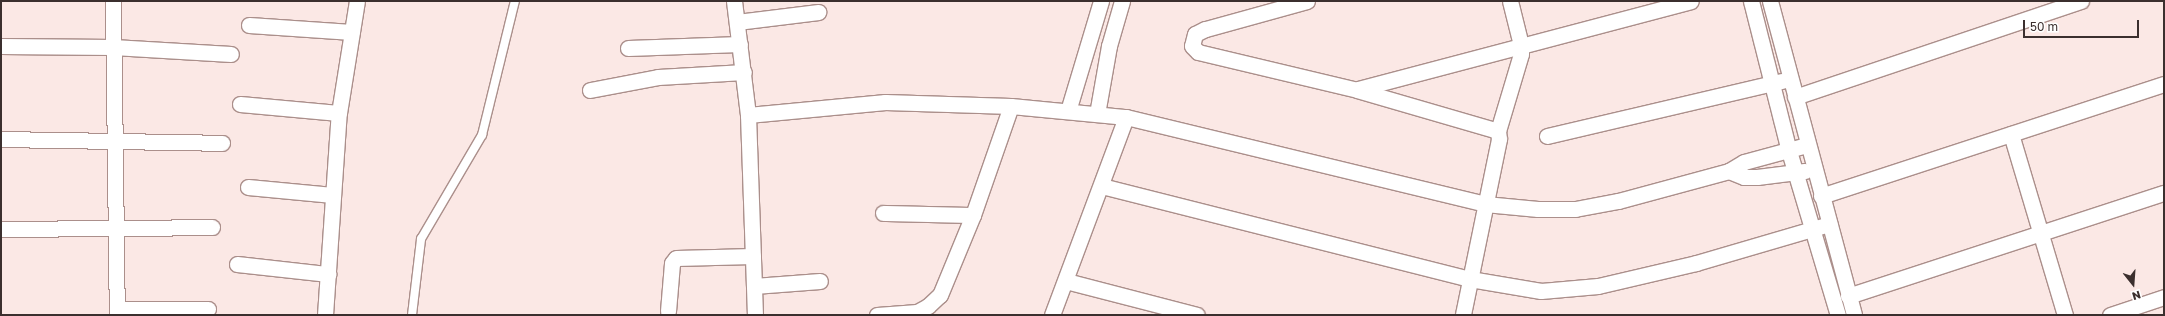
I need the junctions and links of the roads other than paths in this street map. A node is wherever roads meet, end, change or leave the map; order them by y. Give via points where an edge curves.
1 (113, 1) edge
2 (357, 1) edge
3 (515, 1) edge
4 (734, 1) edge
5 (1101, 1) edge
6 (1122, 1) edge
7 (1308, 1) edge
8 (1510, 1) edge
9 (1691, 1) edge
10 (1751, 1) edge
11 (1770, 1) edge
12 (2081, 1) edge
13 (818, 12) dead end
14 (737, 22) junction
15 (249, 25) dead end
16 (352, 32) junction
17 (740, 44) junction
18 (1521, 45) junction
19 (1, 46) edge
20 (113, 47) junction
21 (628, 48) dead end
22 (231, 54) dead end
23 (744, 72) junction
24 (1790, 79) junction
25 (1773, 84) junction
26 (2164, 84) edge
27 (590, 90) dead end
28 (1357, 90) junction
29 (1795, 97) junction
30 (240, 104) dead end
31 (1011, 106) junction
32 (339, 110) junction
33 (1068, 111) junction
34 (748, 114) junction
35 (1097, 114) junction
36 (1126, 117) junction
37 (1498, 131) junction
38 (2011, 134) junction
39 (1547, 136) dead end
40 (1, 139) edge
41 (114, 140) junction
42 (222, 142) dead end
43 (1807, 145) junction
44 (1789, 151) junction
45 (1814, 170) junction
46 (1729, 171) junction
47 (1795, 173) junction
48 (1102, 186) junction
49 (248, 187) dead end
50 (2164, 193) edge
51 (333, 195) junction
52 (1821, 196) junction
53 (1485, 204) junction
54 (883, 213) dead end
55 (973, 215) junction
56 (1829, 224) junction
57 (212, 227) dead end
58 (116, 228) junction
59 (1813, 228) junction
60 (1, 229) edge
61 (2039, 234) junction
62 (753, 256) junction
63 (237, 264) dead end
64 (328, 274) junction
65 (1470, 279) junction
66 (820, 281) dead end
67 (1066, 281) junction
68 (754, 286) junction
69 (1848, 296) junction
70 (2164, 296) edge
71 (208, 309) dead end
72 (668, 311) dead end
73 (117, 312) edge
74 (325, 315) edge
75 (412, 315) edge
76 (755, 315) edge
77 (877, 315) edge
78 (1052, 315) edge
79 (1197, 315) edge
80 (1463, 315) edge
81 (1838, 315) edge
82 (1854, 315) edge
83 (2065, 315) edge
84 (2110, 315) edge

1 - 20 street
2 - 16 street
3 - 75 lane via 482,135 421,239
4 - 14 street
5 - 33 street
6 - 35 street via 1108,46
7 - 28 street via 1205,28 1195,34 1192,46 1198,52
8 - 18 street
9 - 18 street
10 - 25 street
11 - 24 street
12 - 29 street
13 - 14 street
14 - 17 street
15 - 16 street
16 - 32 street
17 - 21 street
17 - 23 street
18 - 28 street
18 - 37 street via 1518,67
19 - 20 street
20 - 22 street
20 - 41 street
23 - 27 street via 658,77
23 - 34 street
24 - 25 street
24 - 29 street
25 - 39 street
25 - 44 street
26 - 38 street
28 - 37 street
29 - 43 street
30 - 32 street via 339,113
31 - 33 street
31 - 34 street via 885,102
31 - 55 street
32 - 51 street
33 - 35 street
34 - 62 street
35 - 36 street
36 - 48 street
36 - 53 street
37 - 53 street via 1499,139
38 - 52 street
38 - 61 street
40 - 41 street
41 - 42 street
41 - 58 street
43 - 44 street
43 - 45 street
44 - 46 street via 1744,162
44 - 47 street
45 - 47 street
45 - 52 street
46 - 47 street via 1744,177
46 - 53 street via 1618,201 1575,209 1538,209
47 - 59 street
48 - 65 street
48 - 67 street
49 - 51 street
50 - 61 street
51 - 64 street
52 - 56 street
53 - 65 street
54 - 55 street
55 - 77 street via 940,295 917,312
56 - 59 street
56 - 69 street
57 - 58 street
58 - 60 street
58 - 73 street
59 - 65 street via 1696,263 1598,286 1541,291
59 - 81 street
61 - 69 street
61 - 83 street
62 - 68 street
62 - 72 street via 676,258 672,263
63 - 64 street
64 - 74 street
65 - 80 street
66 - 68 street
67 - 78 street
67 - 79 street
68 - 76 street
69 - 82 street
70 - 84 street
71 - 73 street

